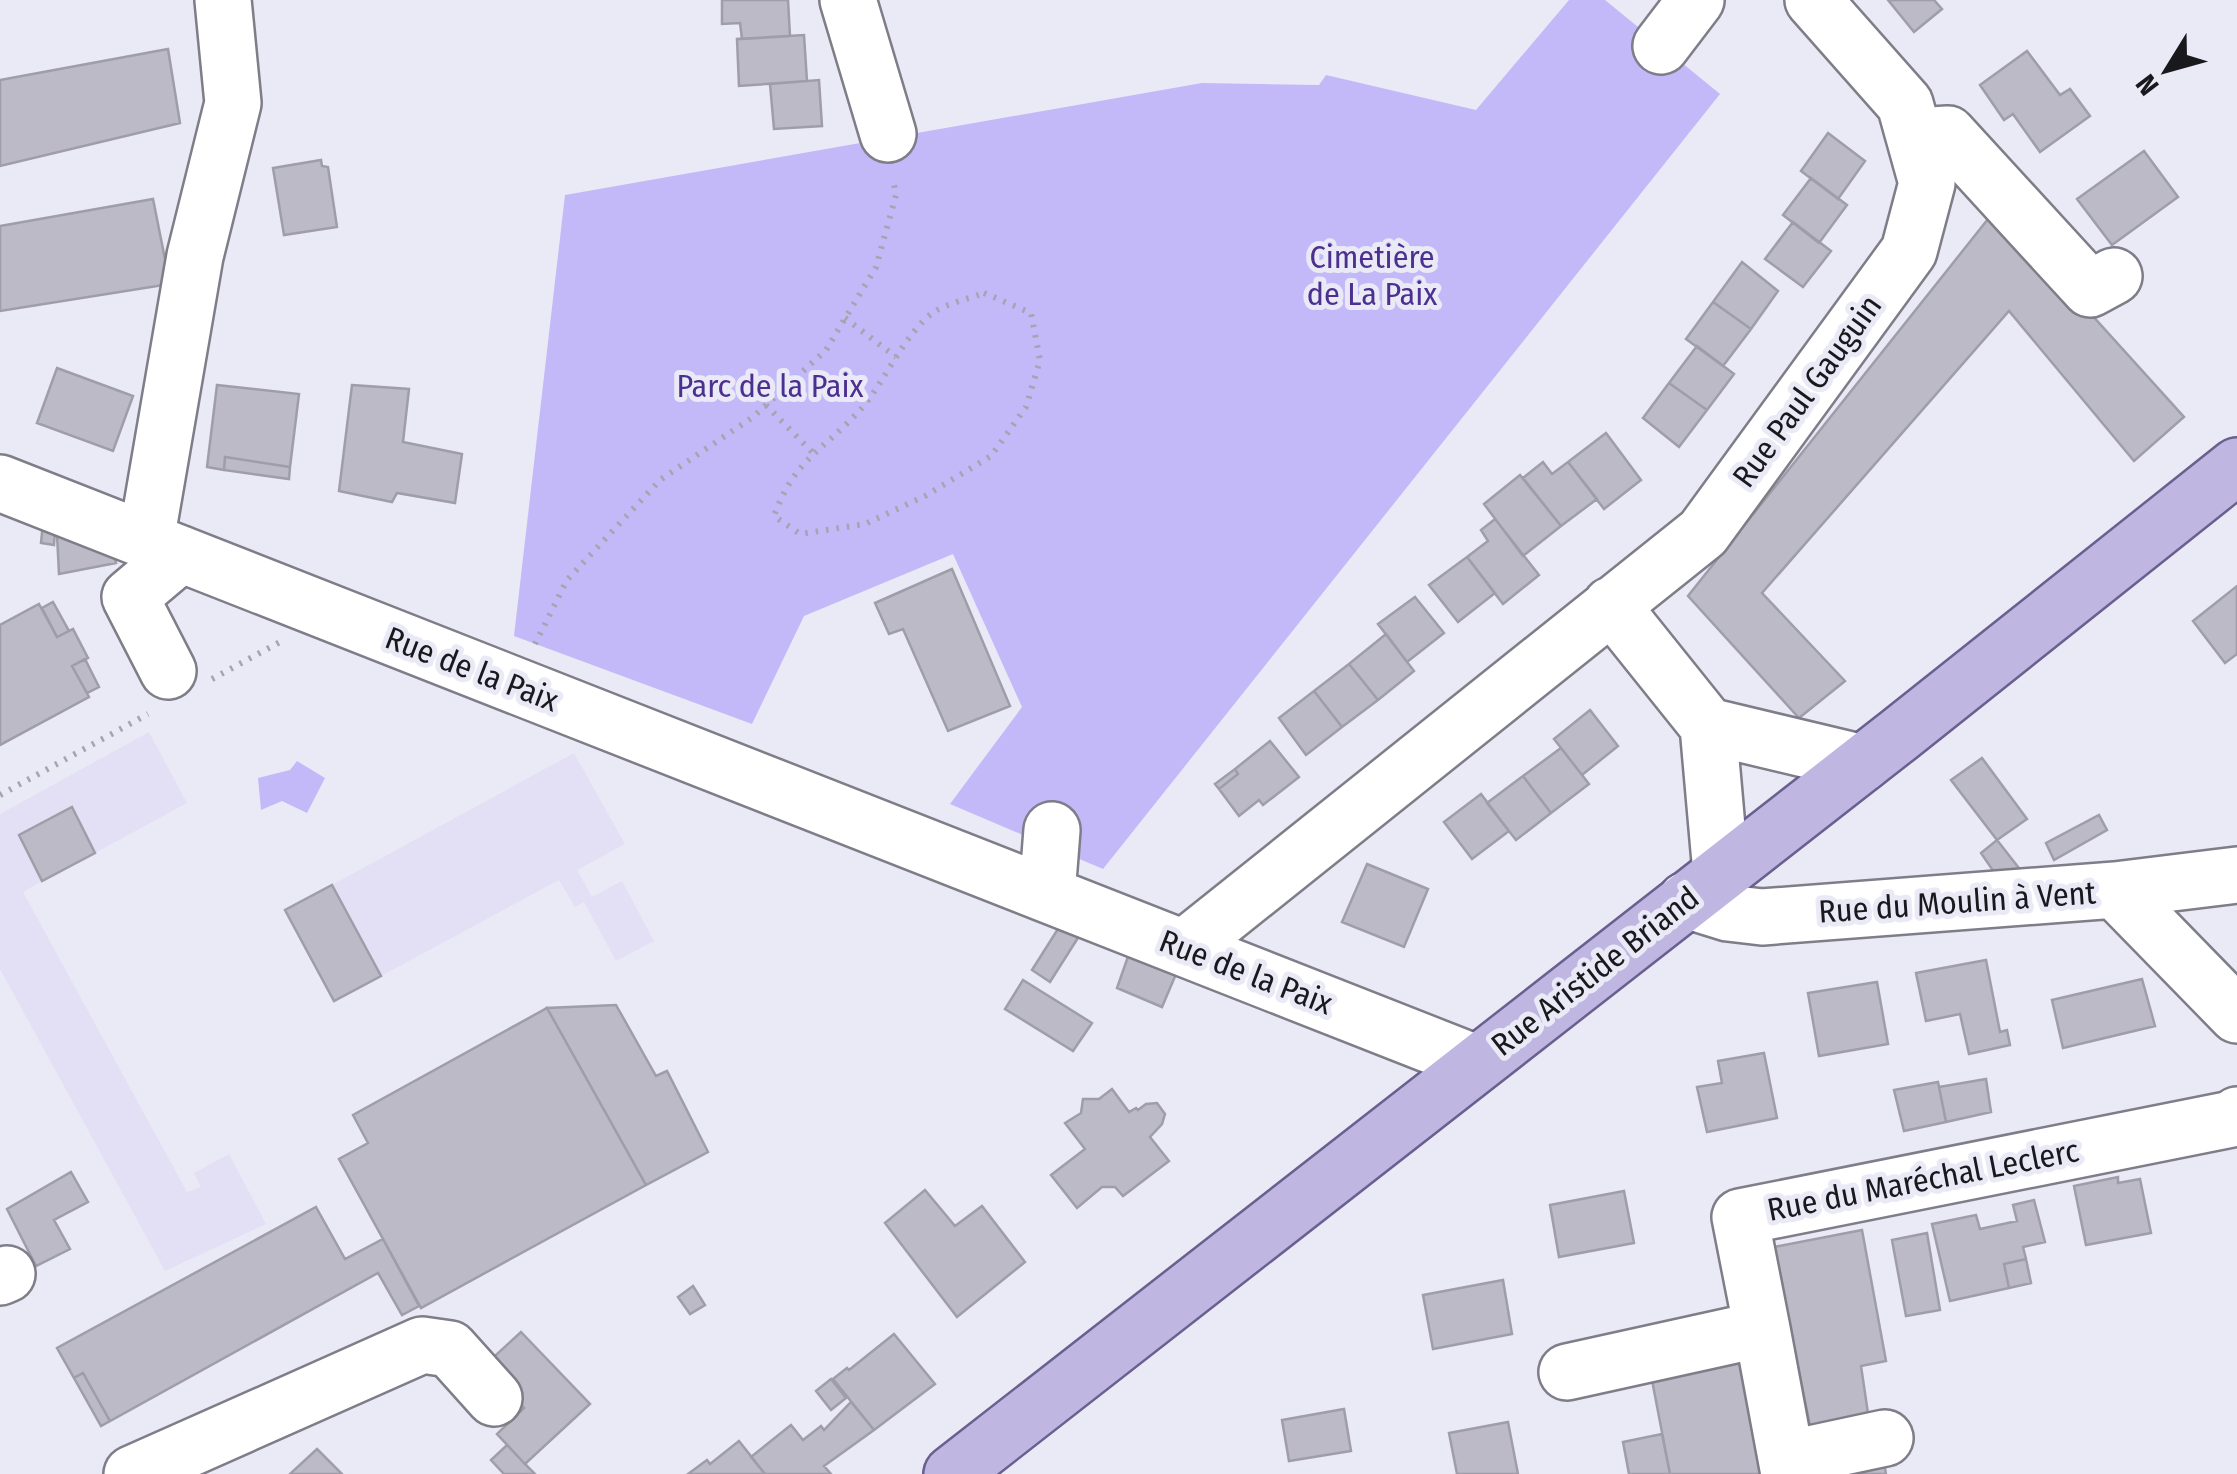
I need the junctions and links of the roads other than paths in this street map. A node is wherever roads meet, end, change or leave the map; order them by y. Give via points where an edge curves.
1 (223, 0) edge
2 (848, 0) edge
3 (1696, 0) edge
4 (1813, 0) edge
5 (1661, 46) dead end
6 (886, 128) road end
7 (1914, 136) junction
8 (2114, 276) dead end
9 (2237, 466) edge
10 (0, 483) edge
11 (164, 547) junction
12 (1611, 605) junction
13 (168, 670) dead end
14 (1708, 726) junction
15 (1863, 763) junction
16 (1052, 830) dead end
17 (2237, 875) edge
18 (1703, 886) junction
19 (2115, 890) junction
20 (1019, 895) junction
21 (1184, 948) junction
22 (2237, 1015) edge
23 (1476, 1063) junction
24 (2237, 1115) edge
25 (1762, 1329) junction
26 (1567, 1372) dead end
27 (494, 1398) dead end
28 (1885, 1438) dead end
29 (1788, 1466) edge
30 (132, 1474) edge
31 (952, 1474) edge

1 - 11 street via 233,103 195,256
2 - 6 street
3 - 5 street
4 - 7 street, Rue Paul Gauguin via 1905,104
7 - 8 street via 1948,134 2090,289
7 - 12 street, Rue Paul Gauguin via 1927,183 1909,252 1703,533
9 - 15 main road, Rue Aristide Briand
10 - 11 street, Rue de la Paix
11 - 13 street via 130,597
11 - 20 street, Rue de la Paix via 515,686 794,817
12 - 14 street
12 - 21 street, Rue Paul Gauguin
14 - 15 street
14 - 18 street
15 - 18 main road, Rue Aristide Briand
16 - 20 street
17 - 19 street
18 - 19 street, Rue du Moulin à Vent via 1728,913 1762,917
18 - 23 main road, Rue Aristide Briand
19 - 22 street, Rue du Moulin à Vent
20 - 21 street, Rue de la Paix
21 - 23 street, Rue de la Paix
23 - 31 main road, Rue Aristide Briand
24 - 25 street, Rue du Maréchal Leclerc via 1740,1217
25 - 26 street
25 - 29 street
27 - 30 street via 450,1349 422,1345
28 - 29 street

